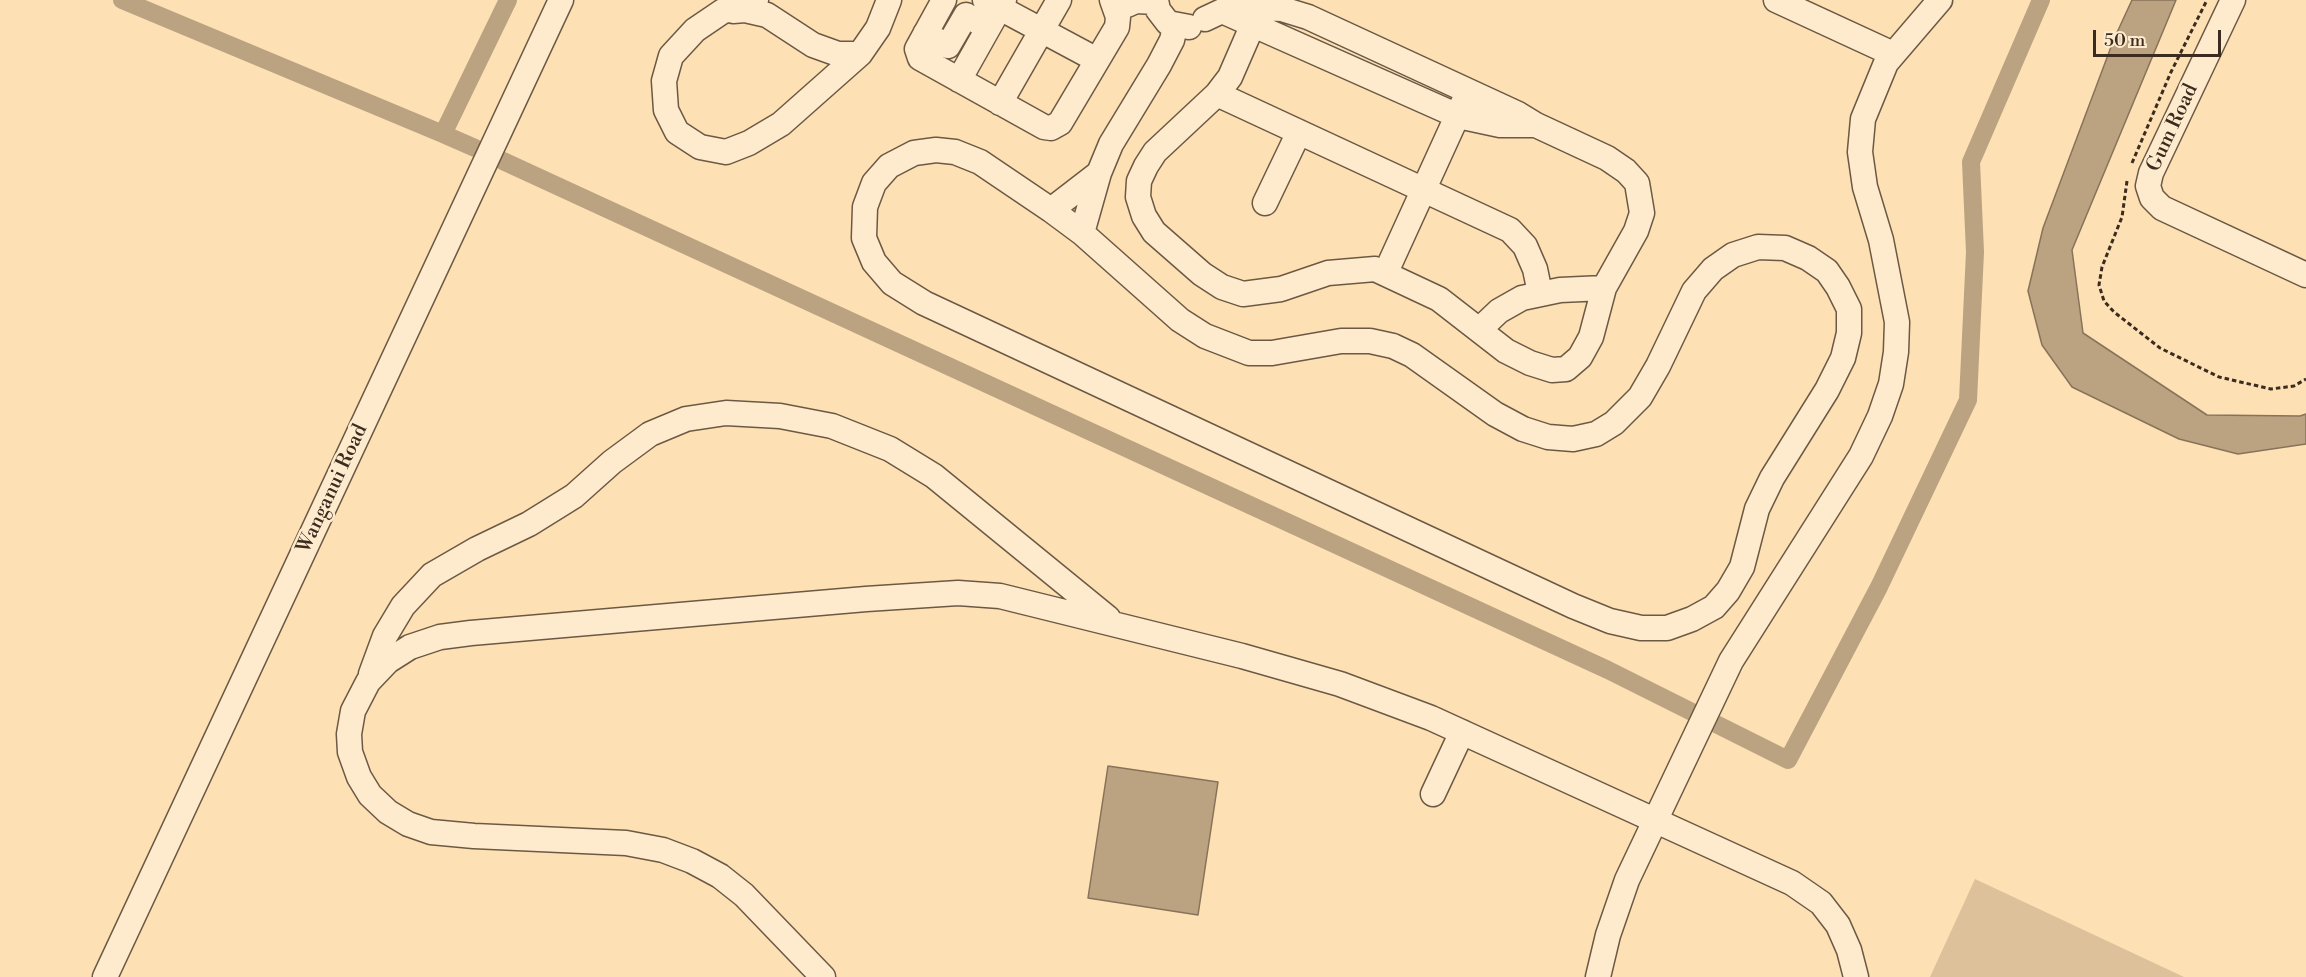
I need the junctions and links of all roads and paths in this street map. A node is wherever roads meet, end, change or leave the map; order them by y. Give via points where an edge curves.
1 (561, 0) edge
2 (756, 0) edge
3 (778, 0) edge
4 (881, 0) edge
5 (889, 0) edge
6 (944, 0) edge
7 (1059, 0) edge
8 (1112, 0) edge
9 (1776, 0) edge
10 (1940, 0) edge
11 (2207, 0) edge
12 (2233, 0) edge
13 (1156, 1) edge
14 (994, 9) edge
15 (1208, 9) edge
16 (1251, 10) edge
17 (723, 11) junction
18 (785, 26) junction
19 (1175, 27) junction
20 (878, 28) junction
21 (1042, 30) junction
22 (925, 34) junction
23 (813, 45) junction
24 (860, 54) junction
25 (1893, 54) junction
26 (1097, 60) junction
27 (959, 80) junction
28 (1468, 91) junction
29 (1217, 94) junction
30 (807, 102) junction
31 (1000, 103) junction
32 (1458, 116) junction
33 (1536, 125) junction
34 (1299, 132) junction
35 (2131, 167) dead end
36 (1099, 173) junction
37 (2127, 177) dead end
38 (1424, 190) junction
39 (1265, 203) dead end
40 (1051, 210) junction
41 (1082, 233) junction
42 (1386, 272) junction
43 (2306, 275) edge
44 (1604, 288) junction
45 (1540, 293) junction
46 (1480, 329) junction
47 (2306, 379) edge
48 (1113, 623) junction
49 (368, 682) junction
50 (1462, 732) junction
51 (1433, 794) dead end
52 (1656, 821) junction
53 (105, 977) edge
54 (823, 977) edge
55 (1598, 977) edge
56 (1856, 977) edge

1 - 53 street, Wanganui Road
2 - 17 street
3 - 18 street
4 - 20 street
5 - 20 street
6 - 22 street
7 - 21 street
8 - 13 street via 1127,5
8 - 26 street via 1118,24
9 - 25 street
10 - 25 street
11 - 35 path
12 - 43 street, Gum Road via 2148,186 2152,198 2162,207
13 - 19 street via 1162,17
14 - 21 street
14 - 22 street via 966,15 948,46
14 - 27 street
15 - 16 street
15 - 19 street via 1194,26
16 - 28 street via 1282,9 1308,17
16 - 29 street via 1240,57
16 - 32 street
17 - 18 street via 767,15
17 - 30 street via 695,30 671,56 664,81 665,100 677,132 700,147 726,152 781,124
18 - 23 street
19 - 36 street via 1159,65 1129,110
20 - 24 street
21 - 26 street
21 - 31 street
22 - 27 street via 917,49 918,56
23 - 24 street via 838,54
23 - 30 street via 815,84
24 - 30 street
25 - 52 street via 1873,88 1863,119 1860,152 1897,322 1891,384 1862,456 1746,633
26 - 31 street via 1055,127 1044,127
27 - 31 street
28 - 32 street
28 - 33 street
29 - 34 street
29 - 42 street via 1155,152 1143,174 1138,197 1154,232 1202,274 1243,294 1281,289 1328,273 1375,269
32 - 33 street via 1500,125
32 - 38 street
33 - 44 street via 1607,158 1637,183 1642,213
34 - 38 street
34 - 39 street
36 - 40 street
36 - 41 street
37 - 47 path via 2122,217 2102,267 2099,285 2104,301 2160,348 2219,377 2271,389 2294,386
38 - 42 street
38 - 45 street via 1510,230 1525,246
40 - 41 street
40 - 41 street via 980,162 946,151 914,153 889,166 874,183 865,207 864,238 874,262 892,283 924,303 1573,606 1641,628 1667,628 1692,619 1714,607 1728,591 1742,567 1757,510 1772,478 1827,390 1850,333 1849,309 1839,287 1827,271 1808,258 1785,248 1758,247 1733,255 1713,269 1694,291 1640,397 1614,423 1596,434 1548,437 1495,414 1412,355 1393,346 1370,340 1341,341 1249,354 1226,346 1180,320
42 - 46 street via 1439,299
44 - 45 street
44 - 46 street via 1591,338 1580,357 1566,369 1552,370 1530,363 1506,351
45 - 46 street via 1499,311
48 - 49 street via 1000,596 958,593 866,599 440,637 410,647 388,661
48 - 49 street via 934,476 890,449 832,426 780,416 726,413 686,420 650,434 574,496 432,575 403,606 391,626
48 - 50 street via 1341,684
49 - 54 street via 353,711 350,752 370,795 388,812 431,832 626,843 692,861 744,895
50 - 51 street
50 - 52 street
52 - 55 street via 1627,880
52 - 56 street via 1792,883 1821,903 1838,925

